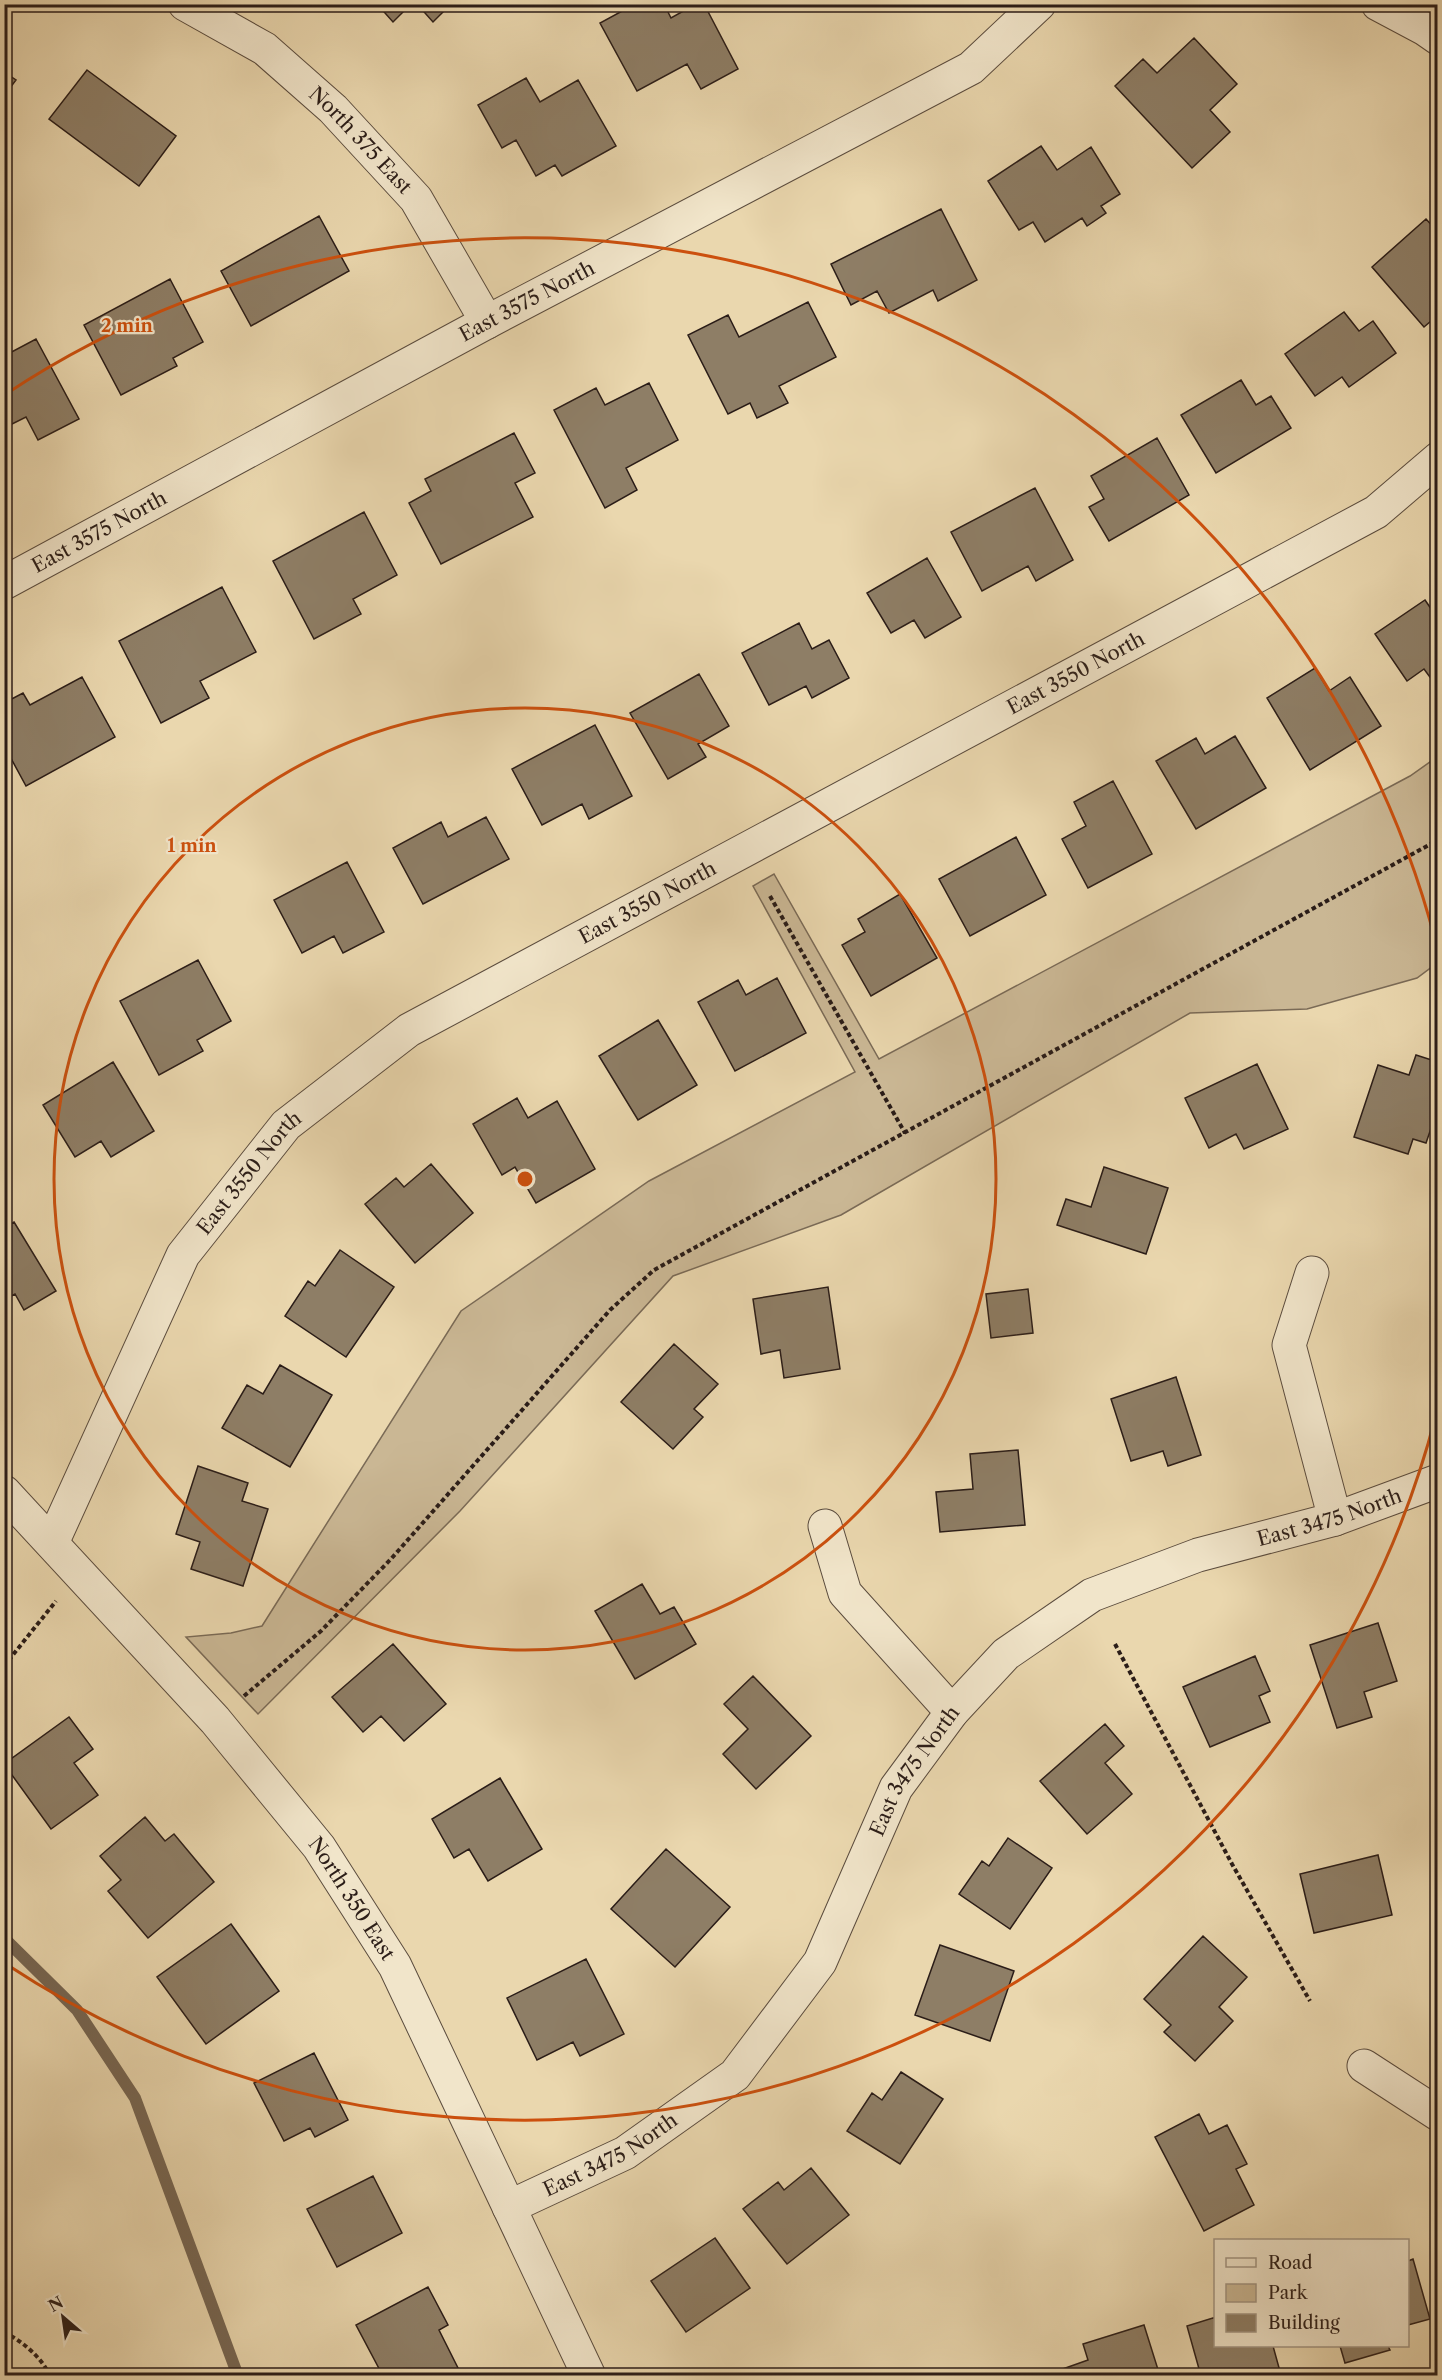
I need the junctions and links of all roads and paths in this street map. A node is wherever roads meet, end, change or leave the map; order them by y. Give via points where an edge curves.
1 (185, 4) edge
2 (1039, 4) edge
3 (1378, 4) edge
4 (1433, 25) edge
5 (487, 322) junction
6 (1437, 459) edge
7 (4, 583) edge
8 (1437, 840) edge
9 (770, 896) dead end
10 (905, 1133) junction
11 (1312, 1273) dead end
12 (1437, 1481) edge
13 (4, 1492) edge
14 (1335, 1520) junction
15 (825, 1526) dead end
16 (52, 1543) junction
17 (78, 1571) junction
18 (1115, 1644) dead end
19 (4, 1666) edge
20 (952, 1712) junction
21 (215, 1719) junction
22 (1310, 2001) dead end
23 (1364, 2066) dead end
24 (1437, 2114) edge
25 (509, 2207) junction
26 (4, 2333) edge
27 (49, 2376) edge
28 (589, 2376) edge

1 - 5 street, North 375 East via 266,49 333,110 416,199
2 - 5 street, East 3575 North via 971,68
3 - 4 street
5 - 7 street, East 3575 North
6 - 16 street, East 3550 North via 1376,512 409,1030 286,1125 183,1255
8 - 10 path
9 - 10 path
10 - 21 path via 654,1270 610,1310 391,1559 321,1631
11 - 14 street via 1289,1345
12 - 14 street, East 3475 North
13 - 16 street, North 350 East
14 - 20 street, East 3475 North via 1198,1555 1092,1595 1006,1654
15 - 20 street via 844,1593
16 - 17 street, North 350 East
17 - 19 path
17 - 21 street, North 350 East
18 - 22 path
20 - 25 street, East 3475 North via 896,1788 820,1962 735,2075 625,2153
21 - 25 street, North 350 East via 319,1847 395,1966
23 - 24 street
25 - 28 street, North 350 East
26 - 27 path via 14,2336 47,2367

